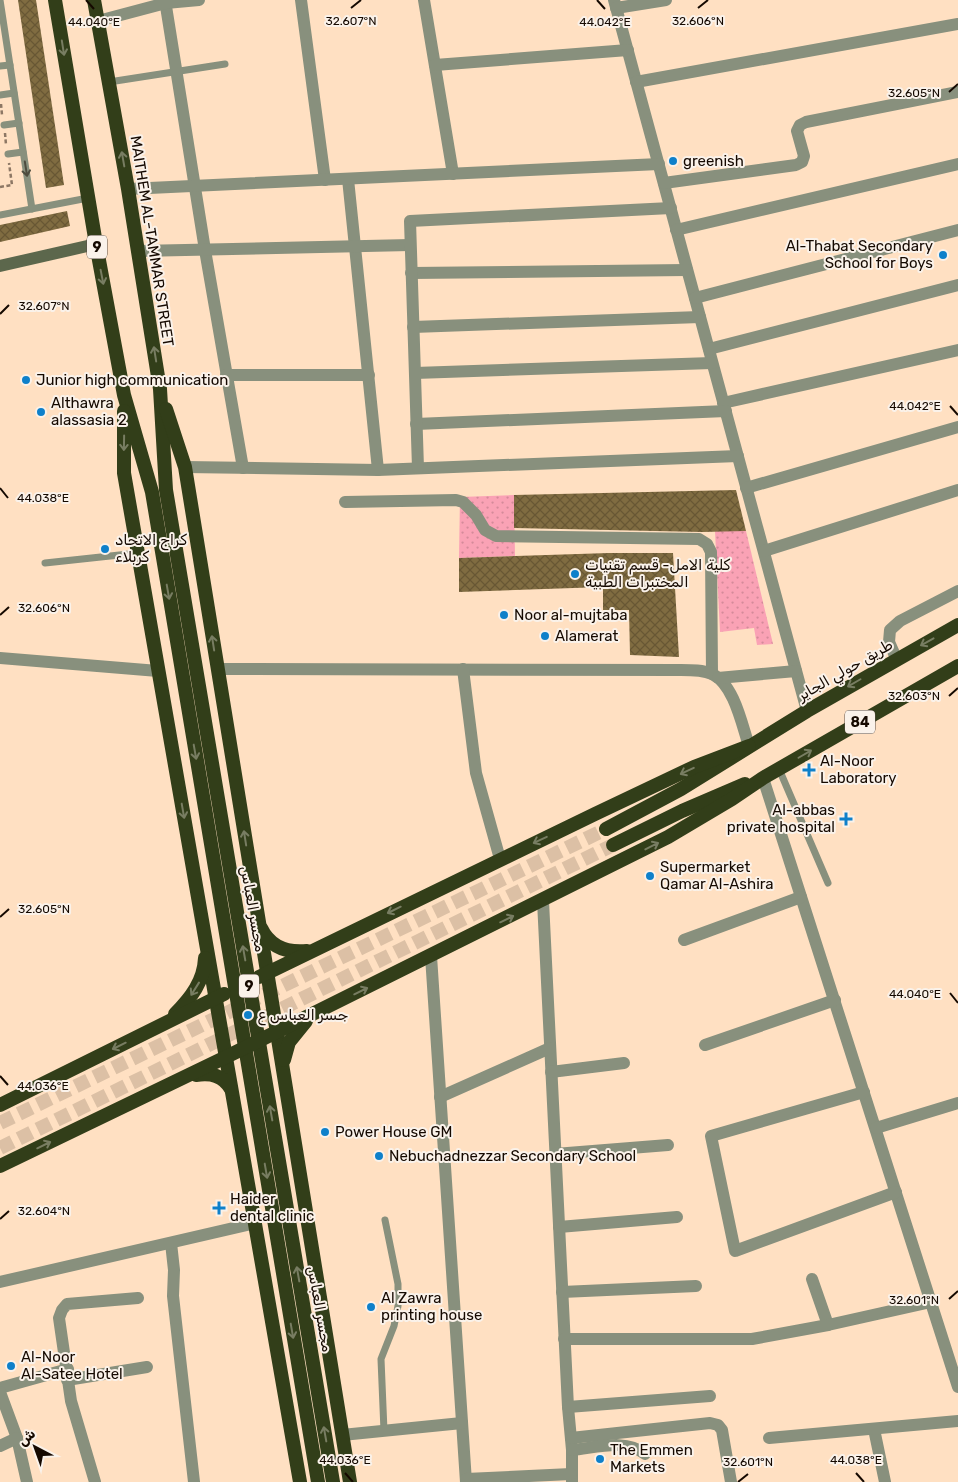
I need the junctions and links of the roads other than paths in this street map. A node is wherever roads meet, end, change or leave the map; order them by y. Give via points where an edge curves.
1 (0, 0) edge
2 (55, 0) edge
3 (94, 0) edge
4 (199, 0) edge
5 (301, 0) edge
6 (424, 0) edge
7 (666, 0) edge
8 (165, 2) edge
9 (615, 4) edge
10 (1, 11) edge
11 (98, 21) junction
12 (958, 24) edge
13 (3, 39) edge
14 (628, 50) junction
15 (225, 64) dead end
16 (10, 65) junction
17 (435, 65) junction
18 (0, 66) edge
19 (177, 71) junction
20 (109, 82) junction
21 (636, 82) junction
22 (958, 92) edge
23 (14, 93) junction
24 (0, 95) edge
25 (19, 123) junction
26 (4, 125) road end
27 (23, 152) junction
28 (8, 154) road end
29 (658, 164) junction
30 (958, 164) edge
31 (453, 174) junction
32 (348, 179) junction
33 (325, 180) junction
34 (664, 183) junction
35 (195, 186) junction
36 (128, 189) junction
37 (88, 198) junction
38 (670, 208) junction
39 (32, 209) junction
40 (0, 215) edge
41 (676, 230) junction
42 (958, 230) edge
43 (96, 244) junction
44 (355, 246) junction
45 (410, 246) junction
46 (205, 250) junction
47 (138, 251) junction
48 (0, 266) edge
49 (687, 270) junction
50 (411, 274) junction
51 (958, 285) edge
52 (695, 298) junction
53 (700, 317) junction
54 (413, 327) junction
55 (709, 349) junction
56 (958, 350) edge
57 (712, 363) junction
58 (414, 373) junction
59 (226, 375) junction
60 (368, 375) junction
61 (160, 389) junction
62 (124, 395) junction
63 (724, 407) junction
64 (416, 424) junction
65 (958, 427) edge
66 (738, 456) junction
67 (185, 468) junction
68 (242, 468) junction
69 (418, 468) junction
70 (378, 470) junction
71 (746, 488) junction
72 (958, 490) edge
73 (159, 491) junction
74 (345, 502) dead end
75 (764, 551) junction
76 (138, 553) junction
77 (45, 563) dead end
78 (958, 591) edge
79 (958, 625) edge
80 (0, 658) edge
81 (896, 658) junction
82 (958, 666) edge
83 (218, 669) junction
84 (463, 669) junction
85 (158, 671) junction
86 (796, 671) junction
87 (715, 676) junction
88 (807, 711) junction
89 (749, 746) junction
90 (779, 769) junction
91 (762, 778) junction
92 (606, 829) tunnel mouth
93 (613, 845) tunnel mouth
94 (500, 859) junction
95 (828, 882) dead end
96 (801, 897) junction
97 (543, 901) junction
98 (258, 922) junction
99 (684, 940) dead end
100 (206, 942) junction
101 (310, 951) junction
102 (431, 956) junction
103 (267, 973) junction
104 (216, 998) junction
105 (835, 1000) junction
106 (317, 1012) junction
107 (162, 1024) junction
108 (277, 1032) junction
109 (705, 1045) dead end
110 (550, 1048) junction
111 (226, 1057) junction
112 (624, 1063) dead end
113 (551, 1072) junction
114 (283, 1074) junction
115 (188, 1076) junction
116 (231, 1089) junction
117 (864, 1092) junction
118 (440, 1097) junction
119 (958, 1103) edge
120 (0, 1105) edge
121 (876, 1128) junction
122 (668, 1144) dead end
123 (555, 1154) junction
124 (0, 1166) edge
125 (896, 1192) junction
126 (677, 1217) dead end
127 (385, 1220) dead end
128 (255, 1223) junction
129 (559, 1227) junction
130 (171, 1243) junction
131 (812, 1279) dead end
132 (0, 1282) edge
133 (696, 1286) dead end
134 (562, 1292) junction
135 (138, 1298) dead end
136 (931, 1302) junction
137 (828, 1325) junction
138 (564, 1339) junction
139 (147, 1367) dead end
140 (67, 1374) junction
141 (958, 1386) edge
142 (0, 1388) edge
143 (0, 1392) edge
144 (710, 1396) dead end
145 (568, 1407) junction
146 (958, 1421) edge
147 (462, 1422) junction
148 (874, 1429) junction
149 (384, 1431) junction
150 (342, 1435) junction
151 (17, 1438) junction
152 (769, 1438) dead end
153 (571, 1444) junction
154 (0, 1446) edge
155 (645, 1454) dead end
156 (572, 1478) edge
157 (466, 1481) edge
158 (27, 1482) edge
159 (95, 1482) edge
160 (194, 1482) edge
161 (300, 1482) edge
162 (318, 1482) edge
163 (333, 1482) edge
164 (350, 1482) edge
165 (731, 1482) edge
166 (885, 1482) edge

1 - 10 lane
2 -> 37 highway, 9
3 - 11 highway, MAITHEM AL-TAMMAR STREET / 9
4 - 8 street
5 - 33 street
6 - 17 street
7 - 9 street
8 - 11 street
8 - 19 street
9 - 14 street
10 - 13 lane
11 - 20 highway, MAITHEM AL-TAMMAR STREET / 9
12 - 21 street
13 - 16 lane
14 - 17 street
14 - 21 street
15 - 19 lane
16 - 18 lane
16 - 23 lane
17 - 31 street
19 - 20 lane
19 - 35 street
36 -> 20 highway, MAITHEM AL-TAMMAR STREET / 9
21 - 29 street
22 - 34 street via 806,122 797,131 804,156 796,165
23 - 24 lane
23 - 25 lane
25 - 26 lane
25 - 27 lane
27 - 28 lane
27 -> 39 lane
29 - 31 street
29 - 34 street
30 - 41 street
31 - 32 street
32 - 33 street
32 - 44 street
33 - 35 street
34 - 38 street
35 - 36 street
35 - 46 street
36 - 47 highway, MAITHEM AL-TAMMAR STREET / 9
37 - 39 lane
37 - 43 highway, 9
38 - 41 street
38 - 45 street via 410,221
39 - 40 lane
41 - 49 street
42 - 52 street
43 - 48 main road
43 -> 62 highway, 9
44 - 45 street
44 - 46 street
44 - 60 street
45 - 50 street
46 - 47 street
46 - 59 street
61 -> 47 highway, MAITHEM AL-TAMMAR STREET / 9
49 - 50 street
49 - 52 street
50 - 54 street
51 - 55 street
52 - 53 street
53 - 54 street
53 - 55 street
54 - 58 street
55 - 57 street
56 - 63 street
57 - 58 street
57 - 63 street
58 - 64 street
59 - 60 street
59 - 68 street
60 - 70 street
61 - 67 highway
61 - 73 highway, MAITHEM AL-TAMMAR STREET / 9
62 - 73 highway, 9
62 -> 76 highway via 124,472
63 - 64 street
63 - 66 street
64 - 69 street
65 - 71 street
66 - 69 street
66 - 71 street
67 - 68 street
83 -> 67 highway
68 - 70 street
69 - 70 street
71 - 75 street
72 - 75 street
73 -> 162 highway, مجسر العباس / 9
163 -> 73 highway, مجسر العباس / 9
74 - 87 street via 456,500 463,502 485,530 496,536 700,539 711,552
75 - 86 street
76 - 77 lane
76 - 85 highway
78 - 81 street via 890,630 889,642
79 -> 81 highway, طريق حولي الجاير / 84
80 - 85 street
81 -> 88 highway, طريق حولي الجاير / 84
90 -> 82 highway, 84
83 - 84 street
98 -> 83 highway
84 - 87 street via 681,670 704,671
84 - 94 street via 476,772
85 -> 100 highway
86 - 87 street
86 - 88 street
87 - 89 street via 730,693
88 - 89 highway, طريق حولي الجاير / 84
89 - 92 highway, 84
89 -> 94 highway via 694,767
90 - 91 highway, 84
90 - 95 lane
91 - 93 highway, 84 via 697,804
91 - 96 street
97 -> 91 highway via 668,837 732,800
94 -> 101 highway
96 - 99 street
96 - 105 street
102 -> 97 highway
97 - 110 street
98 - 101 highway via 265,935 277,946 294,952
98 - 103 highway
100 - 104 highway
100 -> 107 highway via 200,980 185,1003
101 - 103 highway
106 -> 102 highway
102 - 118 street
103 - 104 highway
103 - 108 highway
104 - 107 highway
104 - 111 highway
105 - 109 street
105 - 117 street
106 - 108 highway
106 - 114 highway via 289,1042
107 -> 120 highway
108 - 111 highway
108 - 114 highway
110 - 113 street
110 - 118 street
111 - 115 highway
111 - 116 highway
112 - 113 street
113 - 123 street
114 - 150 highway
115 - 116 highway via 216,1075
124 -> 115 highway
116 - 128 highway
117 - 121 street
117 - 125 street via 711,1136 735,1251
118 - 147 street
119 - 121 street
121 - 125 street
122 - 123 street
123 - 129 street
125 - 136 street
126 - 129 street
127 - 149 lane via 398,1284 398,1306 381,1359
128 - 130 street
128 - 161 highway
129 - 134 street
130 - 132 street
130 - 160 street via 173,1296
131 - 137 street
133 - 134 street
134 - 138 street
135 - 140 street via 67,1304 59,1318
136 - 137 street
136 - 141 street
137 - 138 street via 752,1340
138 - 145 street
139 - 140 street
140 - 142 street
140 - 159 street via 71,1401
143 - 151 street
144 - 145 street
145 - 153 street
146 - 148 street
147 - 149 street
147 - 157 street
148 - 152 street
148 - 166 street
149 - 150 street
150 - 164 highway
151 - 154 street
151 - 158 street
153 - 155 street via 631,1446
153 - 156 street
153 - 165 street via 710,1423 722,1430
156 - 157 street

